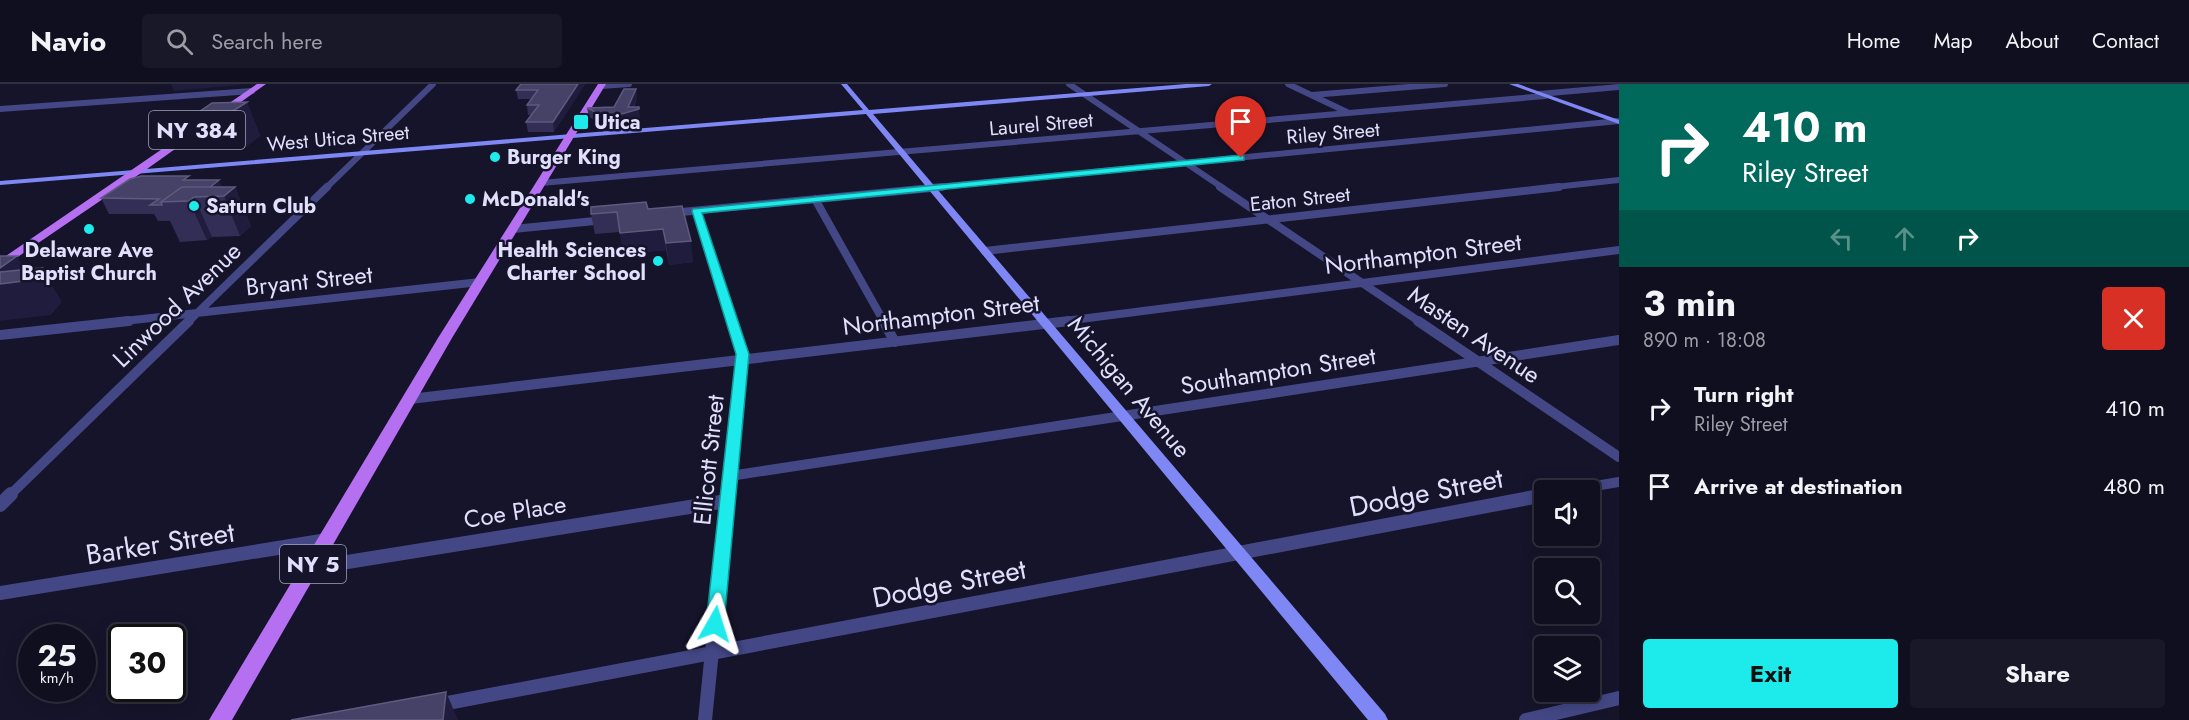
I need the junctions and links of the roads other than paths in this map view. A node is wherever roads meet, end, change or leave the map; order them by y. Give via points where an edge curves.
1 (262, 84) edge
2 (434, 84) edge
3 (629, 84) edge
4 (844, 84) edge
5 (1069, 84) edge
6 (1209, 84) edge
7 (1288, 84) edge
8 (1445, 84) edge
9 (1512, 84) edge
10 (602, 85) edge
11 (1619, 87) edge
12 (252, 91) junction
13 (1084, 94) junction
14 (1311, 95) junction
15 (1542, 95) junction
16 (0, 109) edge
17 (867, 111) junction
18 (1349, 113) junction
19 (1619, 122) edge
20 (1139, 132) junction
21 (572, 135) junction
22 (902, 152) junction
23 (363, 153) junction
24 (1185, 163) junction
25 (139, 171) junction
26 (1619, 180) edge
27 (0, 183) edge
28 (541, 183) junction
29 (932, 188) junction
30 (814, 199) junction
31 (697, 211) junction
32 (664, 214) edge
33 (619, 218) edge
34 (1268, 219) junction
35 (513, 229) junction
36 (1619, 250) edge
37 (985, 251) junction
38 (1, 263) edge
39 (480, 282) junction
40 (1362, 283) junction
41 (195, 313) junction
42 (1046, 324) junction
43 (0, 335) edge
44 (1619, 340) edge
45 (895, 342) junction
46 (741, 361) junction
47 (1479, 362) junction
48 (410, 399) junction
49 (1124, 417) junction
50 (1619, 457) edge
51 (730, 476) junction
52 (1619, 482) edge
53 (1600, 485) edge
54 (1534, 497) edge
55 (727, 501) junction
56 (0, 505) edge
57 (327, 540) junction
58 (1239, 554) junction
59 (310, 568) junction
60 (0, 593) edge
61 (712, 651) junction
62 (1619, 698) edge
63 (425, 708) edge
64 (220, 720) edge
65 (705, 720) edge
66 (1379, 720) edge
67 (1526, 720) edge

1 - 12 main road, NY 384
2 - 23 street, Linwood Avenue
3 - 10 street
4 - 17 street, Michigan Avenue
5 - 13 street, Masten Avenue
6 - 13 street, West Utica Street
7 - 14 street
8 - 14 street
9 - 15 street
10 - 21 main road, NY 5
11 - 15 street, Laurel Street
12 - 16 street
12 - 25 main road, NY 384
13 - 17 street, West Utica Street
13 - 20 street, Masten Avenue
14 - 18 street
15 - 18 street, Laurel Street
15 - 19 street
17 - 21 street, West Utica Street
17 - 22 street, Michigan Avenue
18 - 20 street, Laurel Street
19 - 24 street, Riley Street
20 - 22 street, Laurel Street
20 - 24 street, Masten Avenue
21 - 23 street, West Utica Street
21 - 28 main road, NY 5
22 - 28 street, Laurel Street
22 - 29 street, Michigan Avenue
23 - 25 street, West Utica Street
23 - 41 street, Linwood Avenue
24 - 29 street, Riley Street
24 - 34 street, Masten Avenue
25 - 27 street, West Utica Street
25 - 38 main road, NY 384
26 - 34 street, Eaton Street
28 - 35 main road, NY 5
29 - 30 street, Riley Street
29 - 37 street, Michigan Avenue
30 - 31 street, Riley Street
30 - 45 street
31 - 32 street, Riley Street
31 - 46 street, Ellicott Street
33 - 35 street
34 - 37 street, Eaton Street
34 - 40 street, Masten Avenue
35 - 39 main road, NY 5
36 - 40 street, Northampton Street
37 - 42 street, Michigan Avenue
39 - 41 street, Bryant Street
39 - 48 main road, NY 5
40 - 42 street, Northampton Street
40 - 47 street, Masten Avenue
41 - 43 street, Bryant Street
41 - 56 street, Linwood Avenue
42 - 45 street, Northampton Street
42 - 49 street, Michigan Avenue
44 - 47 street, Southampton Street
45 - 46 street, Northampton Street
46 - 48 street, Northampton Street
46 - 51 street, Ellicott Street
47 - 49 street, Southampton Street
47 - 50 street, Masten Avenue
48 - 57 main road, NY 5
49 - 51 street, Southampton Street
49 - 58 street, Michigan Avenue
51 - 55 street, Ellicott Street
52 - 53 street
54 - 58 street, Dodge Street
55 - 59 street, Coe Place
55 - 61 street, Ellicott Street
57 - 59 main road, NY 5
57 - 60 street, Barker Street
58 - 61 street, Dodge Street
58 - 66 street, Michigan Avenue
59 - 64 main road, NY 5
61 - 63 street, Dodge Street
61 - 65 street, Ellicott Street
62 - 67 street

